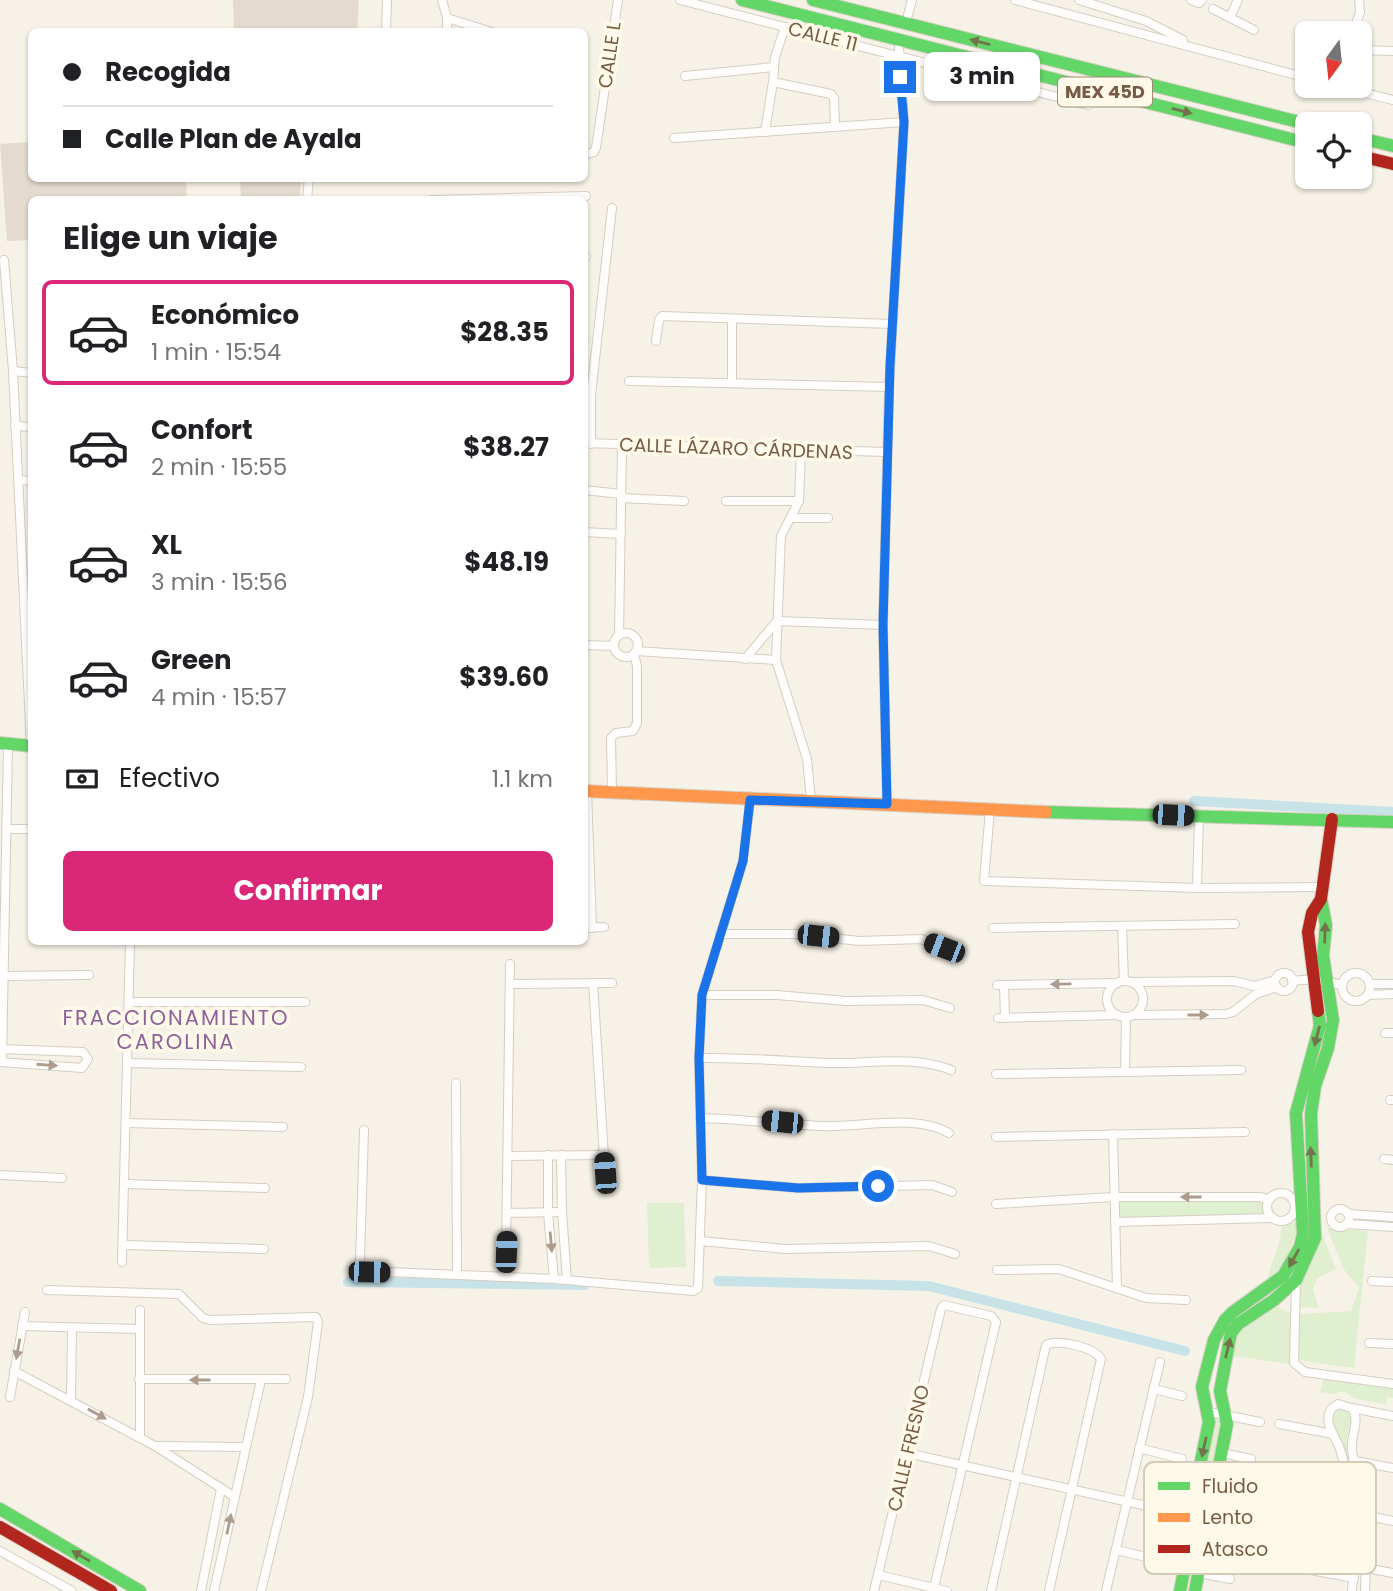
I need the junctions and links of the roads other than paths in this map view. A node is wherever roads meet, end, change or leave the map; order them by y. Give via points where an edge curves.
1 (387, 0) edge
2 (442, 0) edge
3 (618, 0) edge
4 (680, 0) edge
5 (742, 0) edge
6 (813, 0) edge
7 (912, 0) edge
8 (1015, 0) edge
9 (1079, 0) edge
10 (1238, 0) edge
11 (1359, 0) edge
12 (1213, 9) dead end
13 (908, 15) dead end
14 (1230, 17) junction
15 (447, 18) junction
16 (1357, 21) edge
17 (785, 27) junction
18 (386, 28) edge
19 (447, 28) edge
20 (479, 28) edge
21 (1254, 30) dead end
22 (1198, 48) junction
23 (1372, 50) edge
24 (899, 51) junction
25 (1393, 51) edge
26 (773, 67) junction
27 (1295, 75) edge
28 (685, 76) dead end
29 (775, 83) junction
30 (1372, 95) edge
31 (1393, 100) edge
32 (1088, 105) dead end
33 (1295, 121) edge
34 (904, 122) junction
35 (835, 126) junction
36 (765, 132) junction
37 (674, 138) dead end
38 (1295, 140) edge
39 (1372, 141) edge
40 (1393, 146) edge
41 (588, 154) edge
42 (1372, 159) edge
43 (1393, 164) edge
44 (612, 208) dead end
45 (4, 260) dead end
46 (732, 319) junction
47 (892, 324) junction
48 (656, 341) dead end
49 (13, 371) junction
50 (28, 373) edge
51 (629, 381) dead end
52 (732, 382) junction
53 (889, 387) junction
54 (15, 426) junction
55 (28, 427) edge
56 (588, 444) edge
57 (622, 445) junction
58 (801, 451) junction
59 (887, 452) junction
60 (18, 480) junction
61 (28, 481) edge
62 (588, 491) edge
63 (621, 496) junction
64 (684, 501) dead end
65 (726, 501) dead end
66 (799, 501) junction
67 (792, 518) junction
68 (828, 518) dead end
69 (20, 531) junction
70 (28, 532) edge
71 (588, 532) edge
72 (621, 534) junction
73 (27, 582) edge
74 (28, 608) edge
75 (777, 621) junction
76 (883, 625) junction
77 (619, 635) junction
78 (588, 645) edge
79 (614, 646) junction
80 (635, 652) junction
81 (745, 659) junction
82 (776, 660) junction
83 (4, 744) edge
84 (28, 746) edge
85 (2, 785) edge
86 (588, 791) edge
87 (612, 792) junction
88 (750, 800) junction
89 (811, 800) junction
90 (887, 804) junction
91 (990, 810) junction
92 (1199, 816) junction
93 (3, 819) edge
94 (1332, 819) junction
95 (1393, 822) edge
96 (6, 829) junction
97 (28, 829) edge
98 (3, 858) edge
99 (588, 881) edge
100 (1197, 888) junction
101 (1321, 893) junction
102 (2, 894) edge
103 (1235, 924) dead end
104 (1122, 926) junction
105 (604, 927) dead end
106 (588, 928) edge
107 (993, 929) dead end
108 (2, 931) edge
109 (720, 934) junction
110 (130, 945) edge
111 (944, 948) dead end
112 (510, 964) dead end
113 (2, 970) edge
114 (89, 975) dead end
115 (1320, 980) junction
116 (1292, 981) junction
117 (1125, 982) junction
118 (593, 983) junction
119 (612, 983) dead end
120 (1276, 984) junction
121 (1370, 984) junction
122 (1393, 984) edge
123 (512, 985) junction
124 (1342, 985) junction
125 (1255, 990) junction
126 (1393, 994) edge
127 (702, 995) junction
128 (1368, 995) junction
129 (1, 1002) edge
130 (130, 1002) junction
131 (305, 1002) dead end
132 (950, 1008) dead end
133 (1125, 1016) junction
134 (1, 1049) edge
135 (699, 1058) junction
136 (1, 1062) edge
137 (128, 1063) junction
138 (300, 1067) dead end
139 (951, 1070) dead end
140 (1241, 1070) dead end
141 (1125, 1072) junction
142 (996, 1074) dead end
143 (456, 1083) dead end
144 (700, 1118) junction
145 (127, 1123) junction
146 (283, 1127) dead end
147 (364, 1130) dead end
148 (1245, 1132) dead end
149 (949, 1133) dead end
150 (1112, 1134) junction
151 (996, 1137) dead end
152 (548, 1155) junction
153 (561, 1155) junction
154 (603, 1155) junction
155 (508, 1156) junction
156 (605, 1173) dead end
157 (0, 1175) edge
158 (62, 1178) dead end
159 (702, 1180) junction
160 (125, 1185) junction
161 (265, 1188) dead end
162 (951, 1192) dead end
163 (1114, 1197) junction
164 (1270, 1199) junction
165 (1299, 1203) junction
166 (996, 1204) dead end
167 (562, 1212) junction
168 (507, 1213) junction
169 (548, 1213) junction
170 (1349, 1214) junction
171 (1312, 1217) junction
172 (1393, 1217) edge
173 (1273, 1218) junction
174 (1332, 1218) junction
175 (1288, 1219) junction
176 (1115, 1222) junction
177 (1347, 1224) junction
178 (1393, 1227) edge
179 (701, 1241) junction
180 (124, 1245) junction
181 (264, 1249) dead end
182 (506, 1252) dead end
183 (955, 1254) dead end
184 (122, 1262) dead end
185 (998, 1270) dead end
186 (457, 1274) junction
187 (554, 1279) junction
188 (567, 1280) junction
189 (1296, 1280) junction
190 (1372, 1281) dead end
191 (1393, 1282) edge
192 (1117, 1288) junction
193 (47, 1290) dead end
194 (1186, 1300) dead end
195 (140, 1310) dead end
196 (25, 1312) dead end
197 (22, 1326) junction
198 (72, 1328) junction
199 (139, 1329) junction
200 (1369, 1343) dead end
201 (1393, 1344) edge
202 (1160, 1362) dead end
203 (14, 1371) junction
204 (286, 1379) dead end
205 (139, 1380) junction
206 (261, 1380) junction
207 (1393, 1384) edge
208 (1154, 1389) junction
209 (1182, 1396) dead end
210 (10, 1397) dead end
211 (71, 1400) junction
212 (1352, 1408) junction
213 (1209, 1412) junction
214 (1226, 1415) junction
215 (1393, 1416) edge
216 (1260, 1422) dead end
217 (1279, 1424) dead end
218 (1333, 1434) junction
219 (140, 1437) junction
220 (155, 1446) junction
221 (245, 1447) junction
222 (1139, 1448) junction
223 (907, 1453) junction
224 (1222, 1453) junction
225 (1182, 1459) dead end
226 (1251, 1459) dead end
227 (1355, 1461) joint
228 (1201, 1462) edge
229 (1220, 1462) edge
230 (1343, 1462) edge
231 (1360, 1462) edge
232 (962, 1465) junction
233 (1017, 1477) junction
234 (221, 1489) junction
235 (1072, 1490) junction
236 (235, 1497) junction
237 (1126, 1502) junction
238 (1144, 1505) edge
239 (0, 1509) edge
240 (0, 1527) edge
241 (1116, 1550) junction
242 (0, 1551) edge
243 (1144, 1557) edge
244 (1204, 1574) edge
245 (1337, 1574) edge
246 (878, 1575) junction
247 (1354, 1577) joint
248 (1230, 1579) dead end
249 (934, 1588) junction
250 (72, 1591) edge
251 (111, 1591) edge
252 (140, 1591) edge
253 (201, 1591) edge
254 (214, 1591) edge
255 (261, 1591) edge
256 (874, 1591) edge
257 (947, 1591) edge
258 (991, 1591) edge
259 (1049, 1591) edge
260 (1106, 1591) edge
261 (1352, 1591) edge

1 - 18 street
2 - 15 street
3 - 41 street, CALLE L via 594,152
4 - 17 street, CALLE 11
5 -> 38 main road, MEX 45D
33 -> 6 main road, MEX 45D
7 - 13 street
8 - 22 street
9 - 22 street via 1146,21
10 - 14 street
11 - 16 street
12 - 14 street
14 - 21 street
15 - 19 street
15 - 20 street
17 - 24 street, CALLE 11
17 - 26 street
22 - 27 street
23 - 25 street
24 - 32 street, CALLE 11
24 - 34 street
26 - 28 street
26 - 29 street
29 - 35 street via 831,94
29 - 36 street
30 - 31 street
34 - 35 street
34 - 47 street
35 - 36 street
36 - 37 street
39 - 40 main road
42 - 43 main road
44 - 56 street
45 - 49 street
46 - 47 street
46 - 48 street via 662,316
46 - 52 street
47 - 53 street
49 - 50 street
49 - 54 street
51 - 52 street
52 - 53 street
53 - 59 street
54 - 55 street
54 - 60 street
56 - 57 street, CALLE LÁZARO CÁRDENAS
57 - 58 street, CALLE LÁZARO CÁRDENAS
57 - 63 street
58 - 59 street, CALLE LÁZARO CÁRDENAS
58 - 66 street
59 - 76 street
60 - 61 street
60 - 69 street
62 - 63 street
63 - 64 street
63 - 72 street
65 - 66 street
66 - 67 street
67 - 68 street
67 - 75 street via 781,536
69 - 70 street
69 - 73 street
71 - 72 street
72 - 77 street
73 - 74 street
75 - 76 street
75 - 81 street
75 - 82 street
76 - 90 street
77 - 79 street
77 - 80 street via 634,636
78 - 79 street
79 - 80 street via 624,656
80 - 81 street
80 - 87 street via 637,723 633,730 611,738
81 - 82 street
82 - 89 street via 807,759
83 - 84 main road
83 - 85 street
85 - 93 street
86 - 87 main road
87 - 88 main road
88 - 89 main road
88 - 109 street via 746,850
89 - 90 main road
90 - 91 main road
91 - 92 main road
91 - 100 street via 984,881
92 - 94 main road
92 - 100 street
93 - 96 street
94 - 95 main road
94 - 101 main road
96 - 97 street
96 - 98 street
98 - 102 street
99 - 106 street
100 - 101 street
101 - 115 main road via 1308,932
102 - 108 street
103 - 104 street
104 - 107 street
104 - 117 street
105 - 106 street
108 - 113 street
109 - 111 street via 921,939
109 - 127 street
110 - 130 street
112 - 123 street
113 - 114 street
113 - 129 street
115 - 116 street
115 - 124 street
115 -> 165 main road via 1320,1025 1296,1113
171 -> 115 main road via 1311,1114 1332,1027 1332,1010
116 - 120 street via 1283,991
116 - 120 street via 1285,974 1278,975
117 - 125 street via 1234,981
117 - 133 street via 1107,995 1111,1010
117 - 133 street via 1142,992 1143,998 1138,1011
117 -> 133 street via 1000,985 1001,1018
118 - 119 street
118 - 123 street
118 - 154 street
120 - 125 street
121 - 122 street
121 - 124 street via 1364,975 1353,973
121 - 128 street
123 - 155 street
124 - 128 street via 1345,995 1354,1001
133 -> 125 street via 1226,1014
126 - 128 street
127 - 132 street via 923,1000
127 - 135 street
129 - 134 street
130 - 131 street
130 - 137 street
133 - 141 street
134 - 136 street
136 -> 134 street via 82,1068 88,1059 83,1052
135 - 139 street via 924,1061
135 - 144 street
137 - 138 street
137 - 145 street
140 - 141 street
141 - 142 street
143 - 186 street
144 - 149 street via 821,1126 928,1124
144 - 159 street
145 - 146 street
145 - 160 street
147 - 186 street via 361,1266 369,1272
148 - 150 street
150 - 151 street
150 - 163 street
152 - 153 street
152 - 155 street
152 - 169 street
153 - 154 street
153 - 167 street
154 - 156 street
155 - 168 street
157 - 158 street
159 - 162 street via 798,1188 932,1185
159 - 179 street
160 - 161 street
160 - 180 street
164 -> 163 street
163 - 166 street
163 - 176 street
164 - 165 street via 1280,1193
164 - 173 street via 1268,1209
165 - 171 main road
165 - 175 street
167 - 169 street
167 - 188 street
168 - 169 street
168 - 182 street
169 -> 187 street
170 - 172 street
170 - 174 street via 1340,1208
170 - 177 street
171 - 174 street
171 - 175 street
171 - 189 main road via 1309,1256
171 -> 213 main road via 1283,1276 1233,1312 1218,1332 1202,1387
173 - 175 street
173 - 176 street
174 - 177 street via 1339,1227
176 - 192 street
177 - 178 street
179 - 183 street via 785,1249 929,1246
179 - 188 street via 698,1288 693,1291
180 - 181 street
180 - 184 street
185 - 192 street via 1059,1269
186 - 187 street
187 - 188 street
189 - 207 street via 1294,1363 1298,1369
214 -> 189 main road via 1220,1391 1231,1334
190 - 191 street
192 - 194 street via 1153,1300
193 - 255 street via 179,1294 210,1320 316,1317 308,1397
195 - 199 street
196 - 197 street
197 - 198 street
197 -> 203 street
198 - 199 street
198 - 211 street
199 - 205 street
200 - 201 street
202 - 208 street
203 - 210 street
203 - 211 street
204 - 206 street
206 -> 205 street
205 - 219 street
206 - 221 street
208 - 209 street
208 - 222 street
211 -> 219 street
212 - 215 street
212 - 218 street via 1338,1405 1331,1409 1328,1423
212 - 227 street via 1357,1420 1352,1447
213 - 214 street
213 -> 228 main road
214 - 216 street
214 - 224 main road
217 - 218 street
218 - 230 street
219 - 220 street
220 - 221 street
220 - 234 street
221 - 236 street
222 - 225 street
222 - 237 street
223 - 232 street
223 - 232 street, CALLE FRESNO via 943,1306 990,1316 996,1322
223 - 246 street, CALLE FRESNO
224 - 226 street
224 - 229 main road
227 - 231 street
232 - 233 street
232 - 249 street
233 - 235 street
233 - 235 street via 1048,1343 1094,1351 1100,1356
233 - 258 street
234 - 236 street
234 - 253 street
235 - 237 street
235 - 259 street
254 -> 236 street
237 - 238 street
237 - 241 street
252 -> 239 main road
240 - 251 main road
241 - 243 street
241 - 260 street
242 - 250 street
244 - 248 street
245 - 247 street
246 - 249 street
246 - 256 street, CALLE FRESNO
247 - 261 street
249 - 257 street

